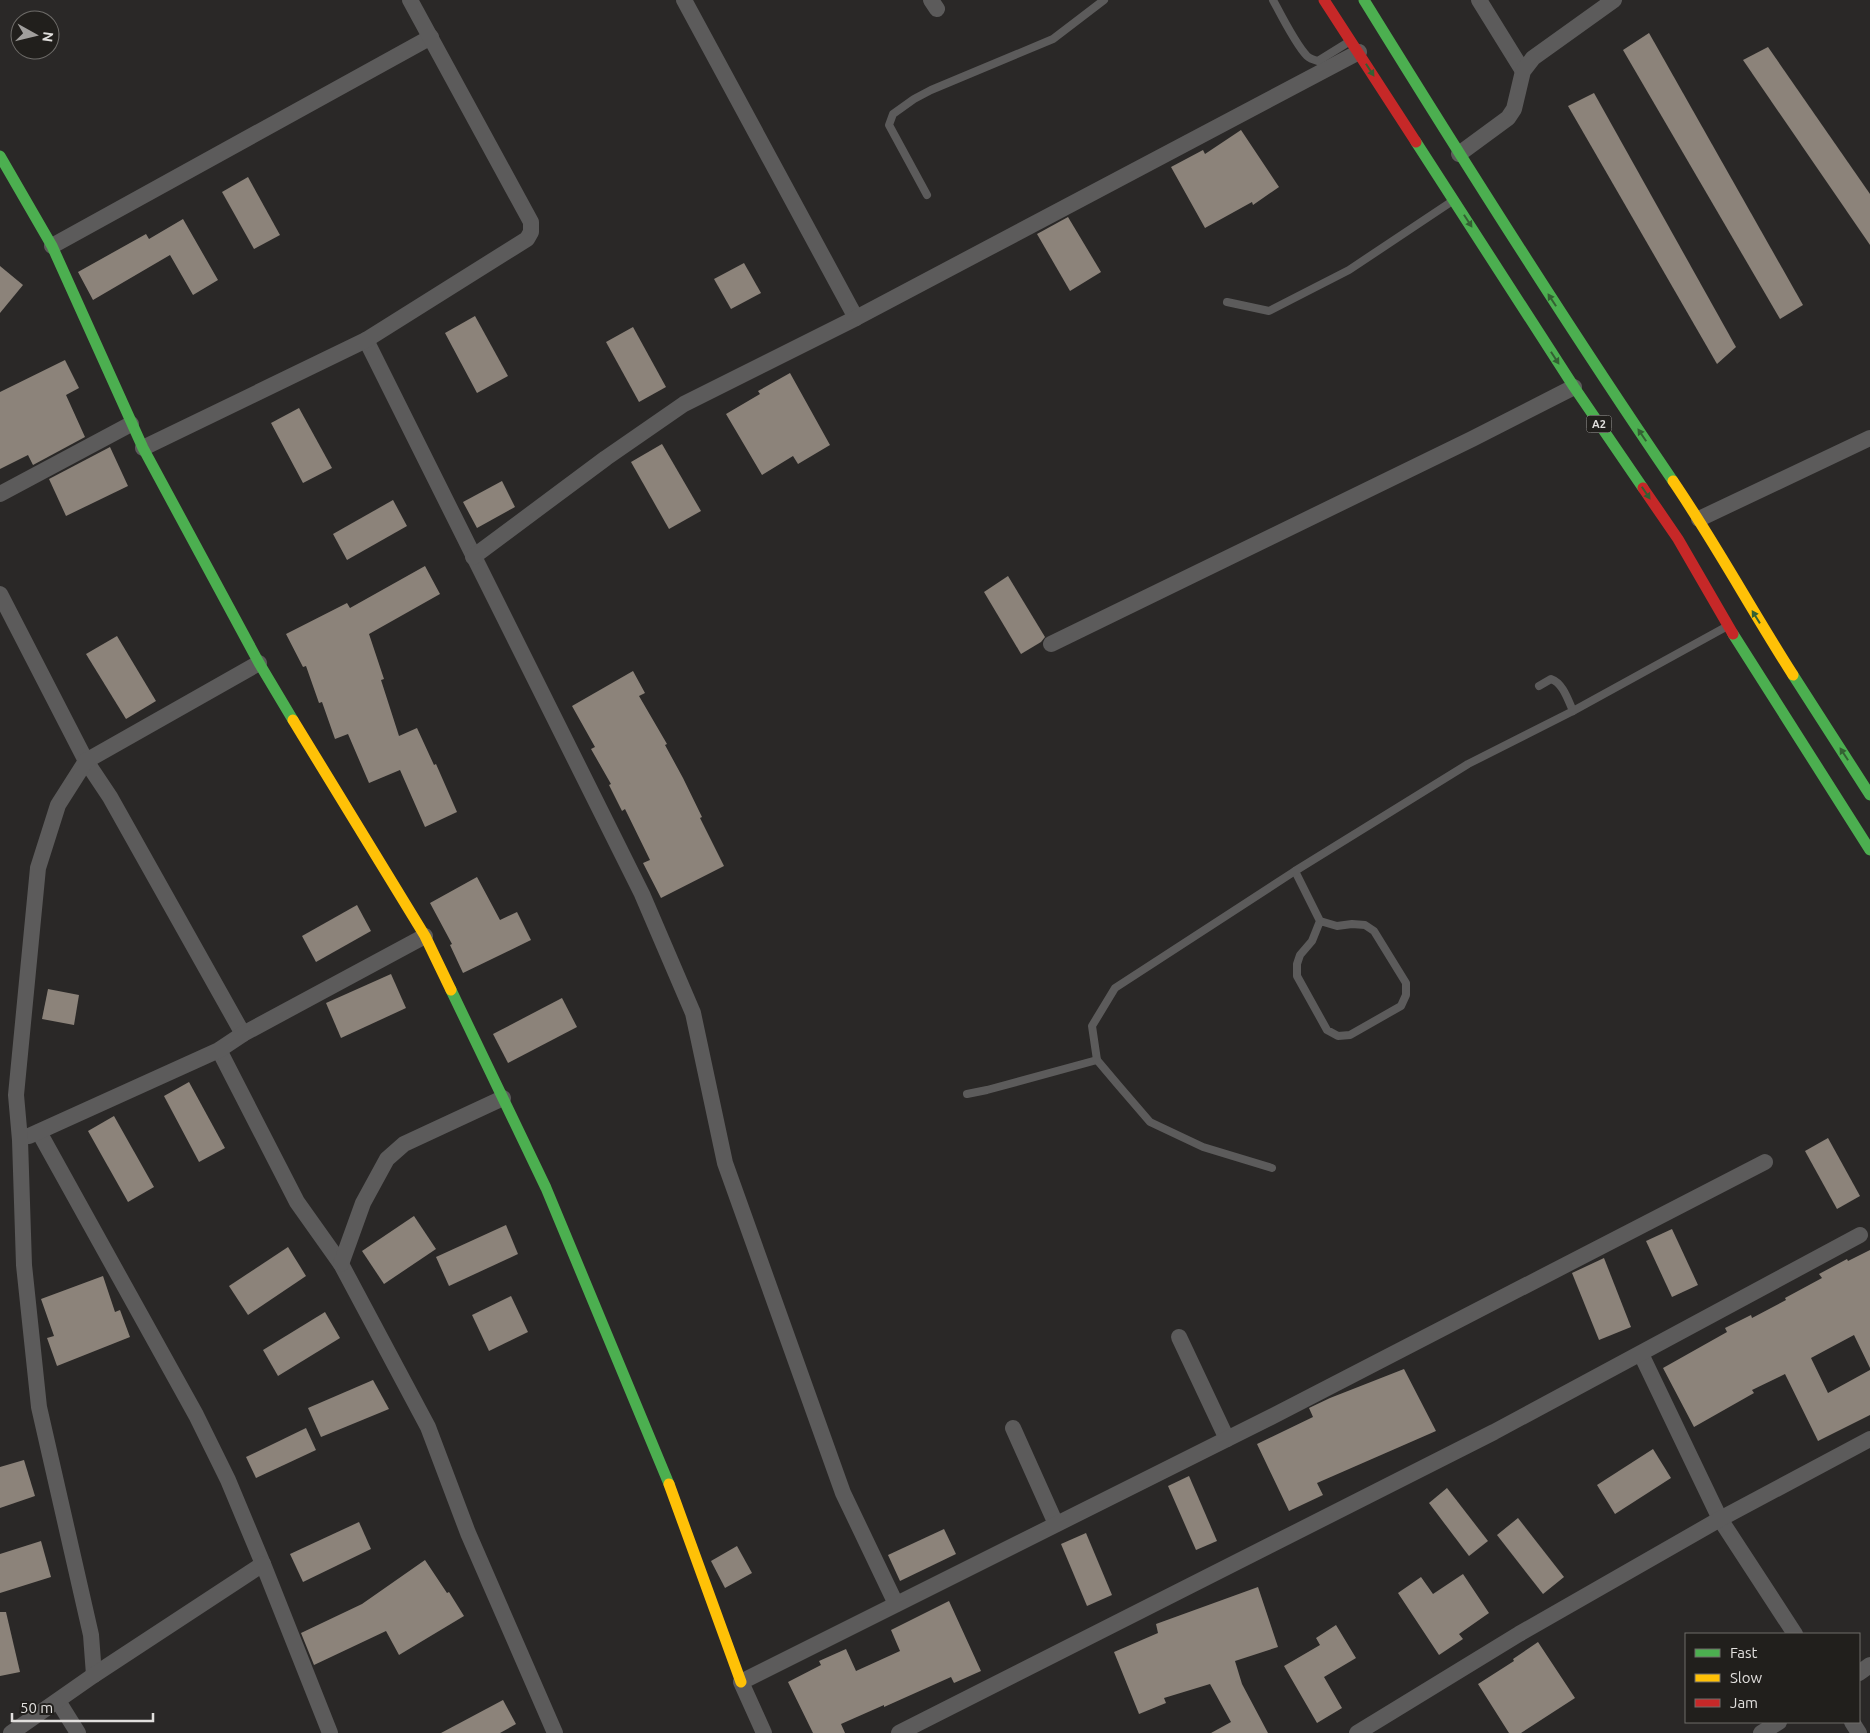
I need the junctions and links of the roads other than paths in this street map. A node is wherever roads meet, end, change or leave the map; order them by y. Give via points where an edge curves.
1 (410, 0) edge
2 (684, 0) edge
3 (1104, 0) edge
4 (1273, 0) edge
5 (1324, 0) edge
6 (1364, 0) edge
7 (1479, 0) edge
8 (1614, 0) edge
9 (430, 37) junction
10 (1355, 46) junction
11 (1523, 71) junction
12 (1459, 154) junction
13 (0, 156) edge
14 (927, 195) dead end
15 (1454, 200) junction
16 (52, 246) junction
17 (1226, 302) dead end
18 (856, 318) junction
19 (366, 340) junction
20 (1574, 386) junction
21 (131, 424) junction
22 (1870, 438) edge
23 (143, 448) junction
24 (0, 494) edge
25 (1699, 519) junction
26 (473, 557) junction
27 (0, 594) edge
28 (1728, 626) junction
29 (1051, 644) dead end
30 (259, 663) junction
31 (1539, 686) dead end
32 (1573, 711) junction
33 (86, 761) junction
34 (1870, 795) edge
35 (1870, 850) edge
36 (1295, 871) junction
37 (1320, 921) junction
38 (425, 936) junction
39 (243, 1034) junction
40 (220, 1050) junction
41 (1097, 1060) junction
42 (967, 1094) dead end
43 (503, 1098) junction
44 (39, 1132) junction
45 (20, 1140) junction
46 (1765, 1162) dead end
47 (1272, 1168) dead end
48 (1860, 1235) dead end
49 (341, 1264) junction
50 (1179, 1337) dead end
51 (1641, 1354) junction
52 (1012, 1428) dead end
53 (1227, 1439) junction
54 (1870, 1439) edge
55 (1720, 1519) junction
56 (1056, 1524) junction
57 (263, 1564) junction
58 (896, 1604) junction
59 (1794, 1633) edge
60 (94, 1675) junction
61 (741, 1682) junction
62 (58, 1701) junction
63 (1777, 1723) edge
64 (11, 1733) edge
65 (78, 1733) edge
66 (330, 1733) edge
67 (555, 1733) edge
68 (764, 1733) edge
69 (900, 1733) edge
70 (1357, 1733) edge
71 (1761, 1733) edge

1 - 9 street
2 - 18 street
3 - 14 lane via 1053,39 931,90 893,114 889,125
4 - 10 lane via 1307,56 1318,62
5 - 10 main road, A2
6 - 12 main road, A2
7 - 11 street
8 - 11 street via 1533,58
9 - 16 street
9 - 19 street via 532,222 531,232 527,239
10 -> 15 main road, A2
10 - 18 street
11 - 12 street via 1514,109 1508,118
25 -> 12 main road, A2 via 1595,366
13 - 16 main road
15 - 17 lane via 1349,270 1269,311
15 -> 20 main road, A2
16 - 21 main road
18 - 26 street via 684,404
19 - 23 street
19 - 26 street
20 -> 28 main road, A2 via 1678,539
20 - 29 street via 1463,444
21 - 23 main road
21 - 24 street
22 - 25 street
23 - 30 main road
34 -> 25 main road, A2 via 1752,612
26 - 58 street via 642,894 693,1013 725,1163 843,1493
27 - 33 street
28 - 32 lane
28 - 35 main road, A2
30 - 33 street
30 - 38 main road
31 - 32 lane via 1555,680
32 - 36 lane via 1468,764
33 - 39 street via 110,797
33 - 45 street via 58,806 38,868 16,1095
36 - 37 lane
36 - 41 lane via 1115,988 1092,1026
37 - 37 lane via 1312,941 1300,955 1297,976 1327,1030 1338,1036 1350,1035 1401,1006 1406,984 1374,931 1365,925 1337,926
38 - 39 street
38 - 43 main road
39 - 40 street
40 - 44 street
40 - 49 street via 297,1202
41 - 42 lane
41 - 47 lane via 1150,1122 1203,1147
43 - 49 street via 404,1144 387,1159 363,1203
43 - 61 main road via 546,1188 668,1482
44 - 45 street
44 - 57 street via 196,1415 228,1480
45 - 60 street via 24,1265 39,1408 91,1635
46 - 53 street
48 - 51 street
49 - 67 street via 428,1427 468,1533
50 - 53 street
51 - 55 street
51 - 69 street via 1494,1432
52 - 56 street
53 - 56 street
54 - 55 street
55 - 59 street
55 - 70 street via 1519,1634
56 - 58 street
57 - 60 street
57 - 66 street
58 - 61 street
60 - 62 street
61 - 68 street
62 - 64 street
62 - 65 street
63 - 71 street

